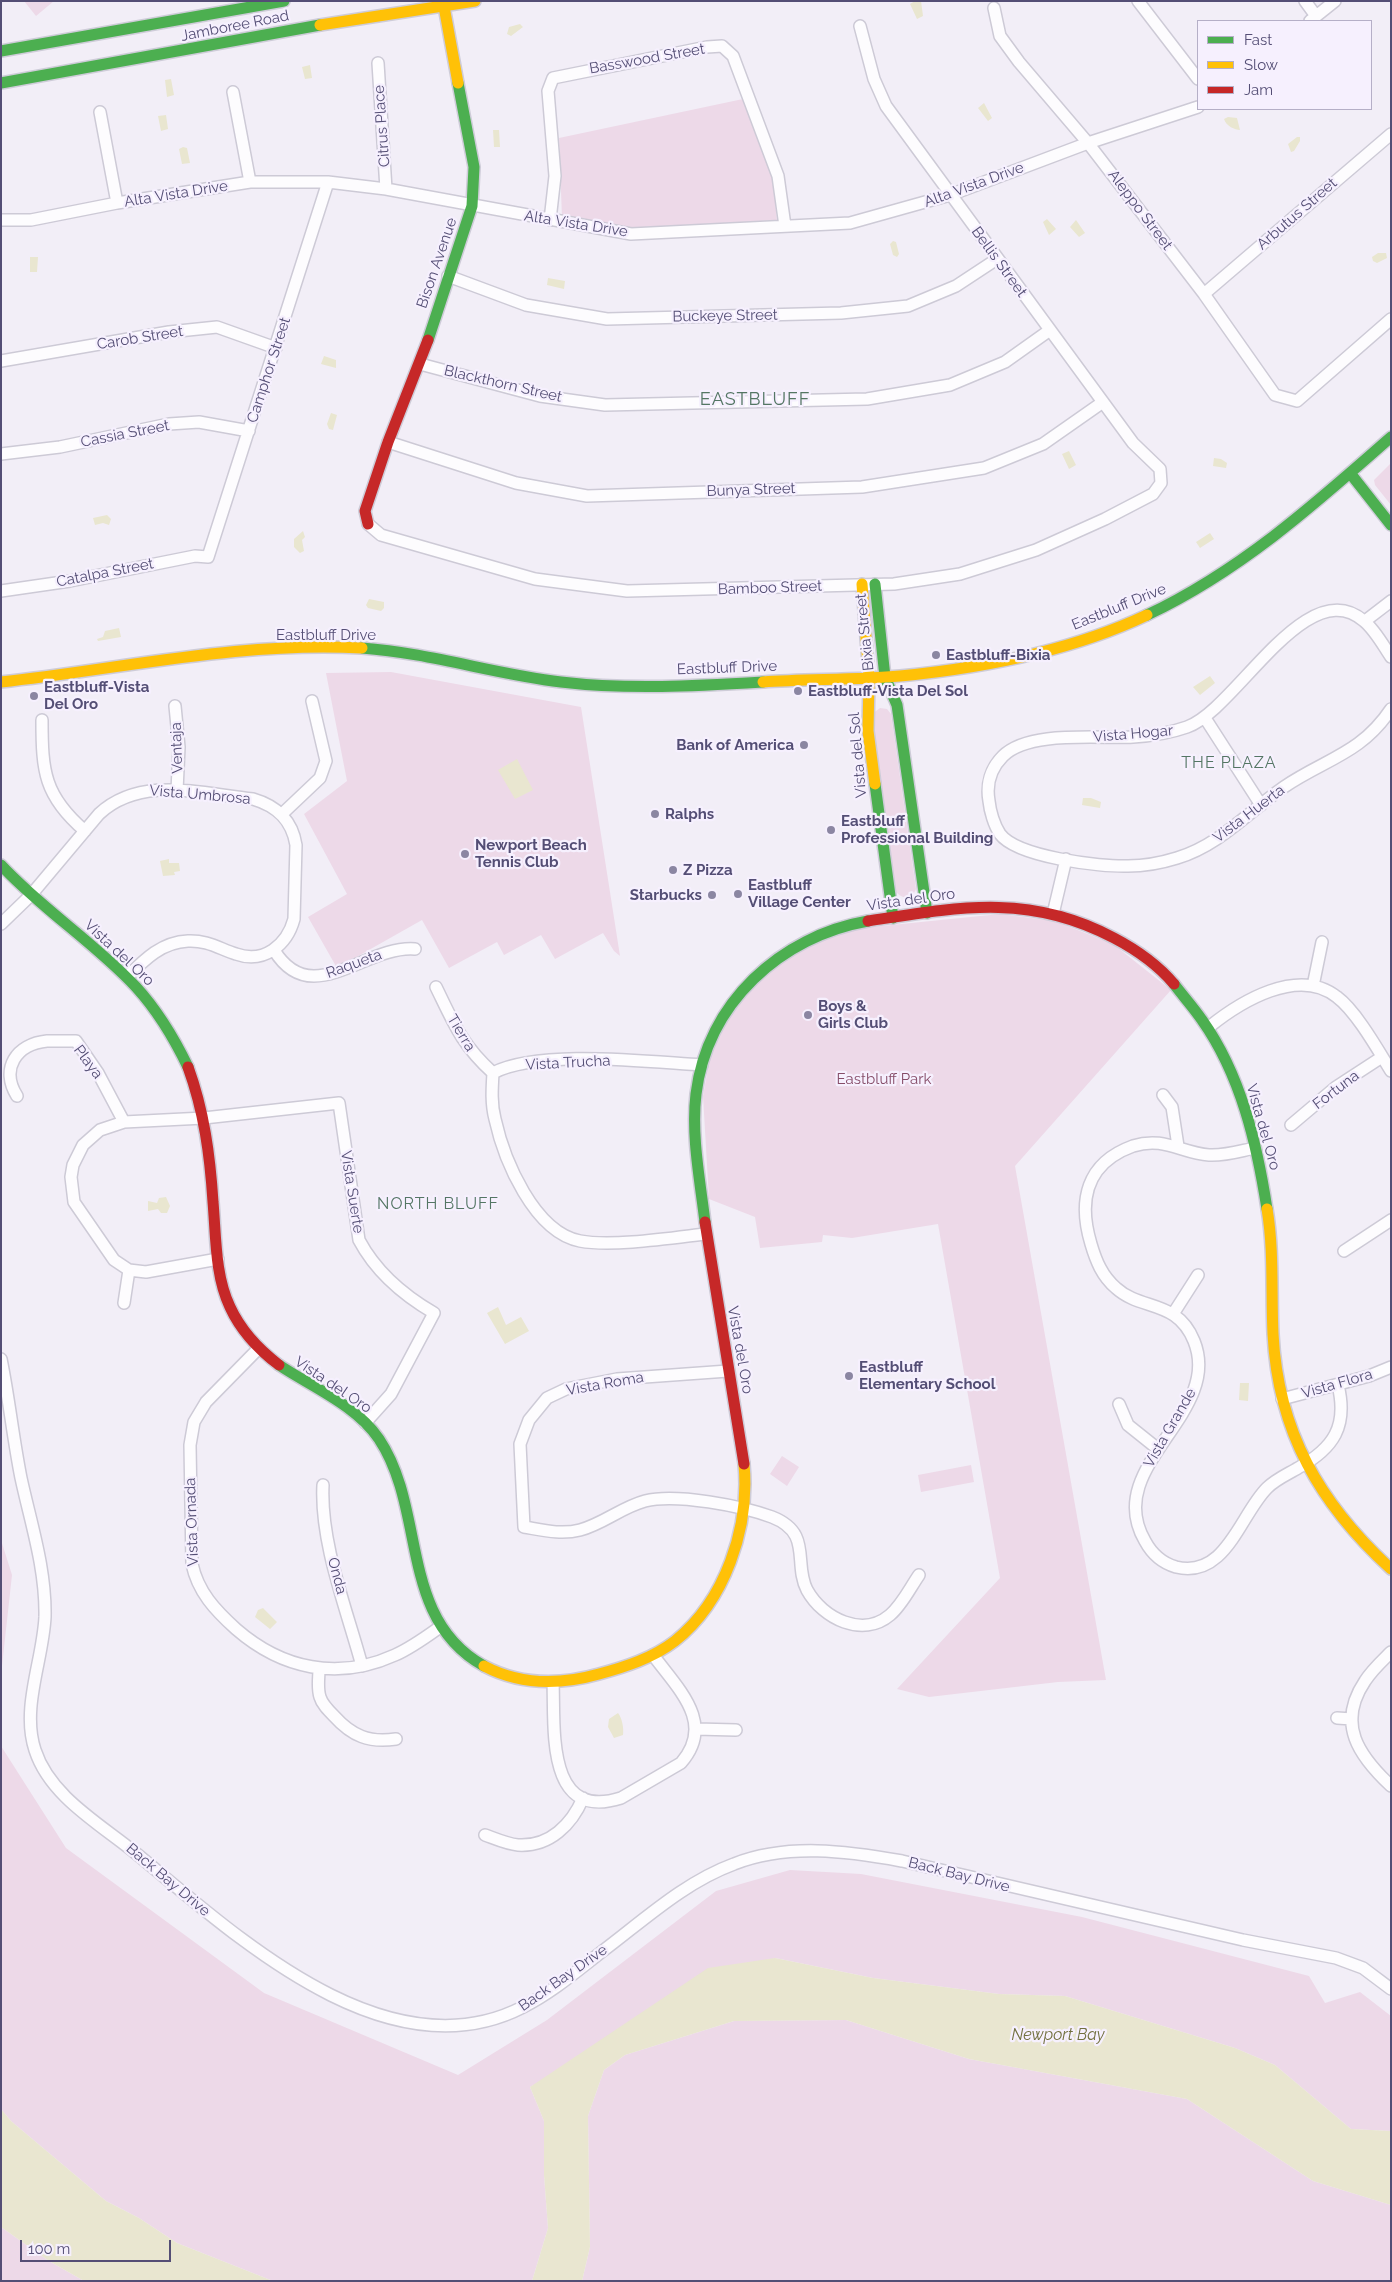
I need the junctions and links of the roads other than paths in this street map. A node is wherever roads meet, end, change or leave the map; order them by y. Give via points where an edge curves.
1 (284, 1) edge
2 (475, 1) edge
3 (1138, 1) edge
4 (1305, 1) edge
5 (1335, 1) edge
6 (444, 4) edge
7 (994, 8) dead end
8 (1313, 19) edge
9 (860, 26) dead end
10 (1, 51) edge
11 (378, 63) dead end
12 (1197, 78) edge
13 (1, 83) edge
14 (233, 92) dead end
15 (1197, 107) edge
16 (100, 112) dead end
17 (1391, 134) edge
18 (1088, 143) junction
19 (250, 182) junction
20 (328, 182) junction
21 (386, 190) junction
22 (950, 195) junction
23 (117, 203) junction
24 (472, 206) junction
25 (1, 220) edge
26 (550, 220) junction
27 (784, 226) junction
28 (997, 259) junction
29 (448, 276) junction
30 (1204, 294) junction
31 (1391, 318) edge
32 (1050, 330) junction
33 (276, 348) junction
34 (1, 361) edge
35 (420, 364) junction
36 (1103, 402) junction
37 (249, 432) junction
38 (1391, 437) edge
39 (388, 442) junction
40 (1, 454) edge
41 (1350, 473) junction
42 (1161, 484) joint
43 (368, 524) joint
44 (1391, 526) edge
45 (208, 557) joint
46 (862, 584) junction
47 (875, 584) junction
48 (1, 591) edge
49 (1391, 601) edge
50 (1365, 621) junction
51 (1391, 657) edge
52 (869, 678) junction
53 (885, 678) junction
54 (1, 682) edge
55 (312, 700) dead end
56 (175, 706) dead end
57 (1391, 709) edge
58 (1205, 718) junction
59 (42, 720) dead end
60 (177, 791) junction
61 (1261, 805) junction
62 (282, 814) junction
63 (85, 831) junction
64 (1001, 834) joint
65 (1066, 859) junction
66 (1, 865) edge
67 (31, 895) junction
68 (927, 913) junction
69 (1053, 914) junction
70 (4, 917) edge
71 (893, 918) junction
72 (1322, 942) dead end
73 (415, 949) dead end
74 (274, 950) junction
75 (127, 977) junction
76 (1314, 986) junction
77 (436, 988) dead end
78 (1209, 1027) junction
79 (1382, 1057) junction
80 (702, 1065) junction
81 (1391, 1071) edge
82 (493, 1073) junction
83 (1163, 1095) dead end
84 (17, 1096) dead end
85 (204, 1118) junction
86 (124, 1122) junction
87 (1291, 1125) dead end
88 (1178, 1146) junction
89 (1255, 1148) junction
90 (1391, 1220) edge
91 (705, 1234) junction
92 (1344, 1251) dead end
93 (218, 1259) junction
94 (129, 1270) junction
95 (1198, 1275) dead end
96 (124, 1303) dead end
97 (1173, 1314) junction
98 (258, 1349) junction
99 (1, 1359) edge
100 (1391, 1367) edge
101 (728, 1370) junction
102 (1338, 1385) junction
103 (1282, 1399) junction
104 (1119, 1404) dead end
105 (365, 1423) junction
106 (1158, 1449) junction
107 (1305, 1464) junction
108 (323, 1485) dead end
109 (743, 1509) junction
110 (1391, 1569) edge
111 (919, 1575) dead end
112 (440, 1627) junction
113 (1391, 1652) edge
114 (654, 1655) junction
115 (362, 1666) junction
116 (319, 1669) junction
117 (553, 1682) junction
118 (1337, 1718) dead end
119 (1352, 1719) junction
120 (696, 1729) junction
121 (736, 1730) dead end
122 (396, 1739) dead end
123 (1391, 1786) edge
124 (583, 1798) junction
125 (485, 1835) dead end
126 (1391, 1989) edge

1 - 10 street, Jamboree Road
2 - 6 street, Jamboree Road
3 - 12 street
4 - 8 street
5 - 8 street
6 - 13 street, Jamboree Road
6 - 24 street, Bison Avenue via 474,167
7 - 18 street, Aleppo Street via 1000,36
9 - 22 street, Bellis Street via 874,79 886,106
11 - 21 street, Citrus Place
14 - 19 street
15 - 18 street, Alta Vista Drive
16 - 23 street
17 - 30 street, Arbutus Street
18 - 22 street, Alta Vista Drive
18 - 30 street, Aleppo Street
19 - 20 street, Alta Vista Drive
19 - 23 street, Alta Vista Drive
20 - 21 street, Alta Vista Drive
20 - 33 street, Camphor Street
21 - 24 street, Alta Vista Drive
22 - 27 street, Alta Vista Drive via 850,223
22 - 28 street, Bellis Street
23 - 25 street, Alta Vista Drive via 31,220
24 - 26 street, Alta Vista Drive
24 - 29 street, Bison Avenue
26 - 27 street, Alta Vista Drive via 631,234
26 - 27 street, Basswood Street via 555,176 548,91 554,78 722,46 733,56 778,176
28 - 29 street, Buckeye Street via 956,286 908,306 840,313 607,319 526,305
28 - 32 street, Bellis Street
29 - 35 street, Bison Avenue
30 - 31 street, Aleppo Street via 1275,394 1297,401
32 - 35 street, Blackthorn Street via 1005,362 950,385 867,399 605,404 540,396
32 - 36 street, Bellis Street
33 - 34 street, Carob Street via 217,327 169,332
33 - 37 street, Camphor Street
35 - 39 street, Bison Avenue
36 - 39 street, Bunya Street via 1043,444 984,468 862,487 587,496 516,483
36 - 42 street, Bellis Street via 1133,443 1160,469
37 - 40 street, Cassia Street via 199,422 169,424 60,447
37 - 45 street, Camphor Street
38 - 41 street, Eastbluff Drive
39 - 43 street, Bison Avenue via 364,511
41 - 44 street
41 - 53 street, Eastbluff Drive via 1257,550 1212,581 1140,618 1076,642 998,663
42 - 47 street, Bamboo Street via 1154,494 1036,550 960,574
43 - 46 street, Bamboo Street via 380,535 535,579 627,591
45 - 48 street, Catalpa Street via 196,556
46 - 47 street, Bamboo Street
46 - 52 street, Bixia Street
47 - 53 street, Bixia Street
49 - 50 street
50 - 51 street
50 - 58 street, Vista Hogar via 1344,612 1305,620 1289,632
52 - 53 street, Eastbluff Drive
52 - 54 street, Eastbluff Drive via 600,685 534,677 437,656 330,648 263,650
52 - 71 street, Vista del Sol via 868,730
53 - 68 street via 897,705
55 - 62 street via 326,761 320,778
56 - 60 street, Ventaja via 179,747
57 - 61 street, Vista Huerta via 1356,748 1298,778
58 - 61 street
58 - 64 street, Vista Hogar via 1190,726 1157,735 1034,741 1013,747 997,763 988,783 989,806
59 - 63 street via 42,757 47,784 61,808
60 - 62 street, Vista Umbrosa via 253,799
60 - 63 street, Vista Umbrosa via 143,790 121,797
61 - 65 street, Vista Huerta via 1213,842 1162,862 1125,866
62 - 74 street via 296,845 294,919 288,936
63 - 67 street, Vista Umbrosa
64 - 65 street, Vista Huerta via 1034,853
65 - 69 street
66 - 67 street, Vista del Oro
67 - 70 street, Vista Umbrosa
67 - 75 street, Vista del Oro
68 - 69 street, Vista del Oro via 998,906
68 - 71 street, Vista del Oro
69 - 78 street, Vista del Oro via 1096,929 1135,950 1178,986
71 - 80 street, Vista del Oro via 834,928 779,955 734,998 713,1034
72 - 76 street
73 - 74 street, Raqueta via 383,952 334,974 315,977 296,973
74 - 75 street via 248,957 204,942 177,943 152,954
75 - 85 street, Vista del Oro via 158,1014 180,1050
76 - 78 street via 1290,986 1256,997 1235,1007
76 - 79 street via 1333,994 1346,1005
77 - 82 street, Tierra via 459,1036
78 - 89 street, Vista del Oro via 1235,1083
79 - 81 street
79 - 87 street, Fortuna via 1336,1087
80 - 82 street, Vista Trucha via 557,1060 502,1068
80 - 91 street, Vista del Oro via 697,1083 694,1124
82 - 91 street via 492,1104 502,1144 532,1203 552,1228 568,1237 594,1243
83 - 88 street via 1172,1107
84 - 86 street, Playa via 9,1085 8,1076 12,1061 19,1054 37,1044 76,1041
85 - 86 street
85 - 93 street, Vista del Oro
85 - 105 street, Vista Suerte via 339,1104 360,1240 366,1253 387,1278 434,1313 391,1394
86 - 94 street via 100,1130 83,1145 73,1165 71,1184 78,1211 114,1260
88 - 89 street, Vista Grande via 1211,1155
88 - 97 street, Vista Grande via 1152,1142 1118,1153 1094,1176 1085,1203 1088,1234 1105,1277 1120,1292
89 - 103 street, Vista del Oro via 1269,1223 1273,1345
90 - 92 street
91 - 101 street, Vista del Oro
93 - 94 street via 146,1272
93 - 98 street, Vista del Oro via 230,1307 240,1327
94 - 96 street
95 - 97 street
97 - 106 street, Vista Grande via 1195,1344 1198,1376 1192,1396
98 - 105 street, Vista del Oro via 279,1367
98 - 116 street, Vista Ornada via 212,1396 194,1422 190,1445 192,1564 197,1583 207,1600 242,1634 278,1658
99 - 126 street, Back Bay Drive via 15,1450 42,1571 45,1618 31,1720 34,1746 46,1773 81,1809 227,1929 295,1975 355,2006 394,2019 433,2024 469,2023 505,2015 539,1998 701,1880 749,1859 776,1853 814,1851 902,1861 1243,1940 1327,1956 1356,1965
100 - 102 street, Vista Flora
101 - 109 street, Vista del Oro via 743,1456
101 - 109 street, Vista Roma via 617,1379 566,1388 548,1398 529,1420 520,1444 524,1527 558,1532 579,1530 631,1506 662,1498
102 - 103 street, Vista Flora
102 - 107 street, Vista Grande via 1342,1417 1333,1441
103 - 107 street, Vista del Oro
104 - 106 street via 1128,1425
105 - 112 street, Vista del Oro via 380,1440 398,1472 418,1578
106 - 107 street, Vista Grande via 1144,1471 1137,1495 1137,1516 1143,1539 1156,1556 1183,1568 1196,1568 1218,1558 1268,1487
107 - 110 street, Vista del Oro via 1349,1529
108 - 115 street, Onda via 330,1546
109 - 111 street via 772,1517 790,1529 800,1548 807,1590 841,1622 870,1625 889,1616
109 - 114 street, Vista del Oro via 736,1545 718,1590 685,1633
112 - 115 street, Vista Ornada via 395,1656
112 - 117 street, Vista del Oro via 469,1656 486,1667 526,1680
113 - 119 street via 1358,1692
114 - 117 street, Vista del Oro via 576,1679
114 - 120 street via 690,1706
115 - 116 street, Vista Ornada
116 - 122 street via 320,1697 346,1730 365,1739
117 - 124 street via 558,1770 568,1786
118 - 119 street
119 - 123 street via 1356,1744 1369,1766
120 - 121 street
120 - 124 street via 692,1748 673,1769 621,1798 602,1802
124 - 125 street via 564,1829 540,1842 520,1846

